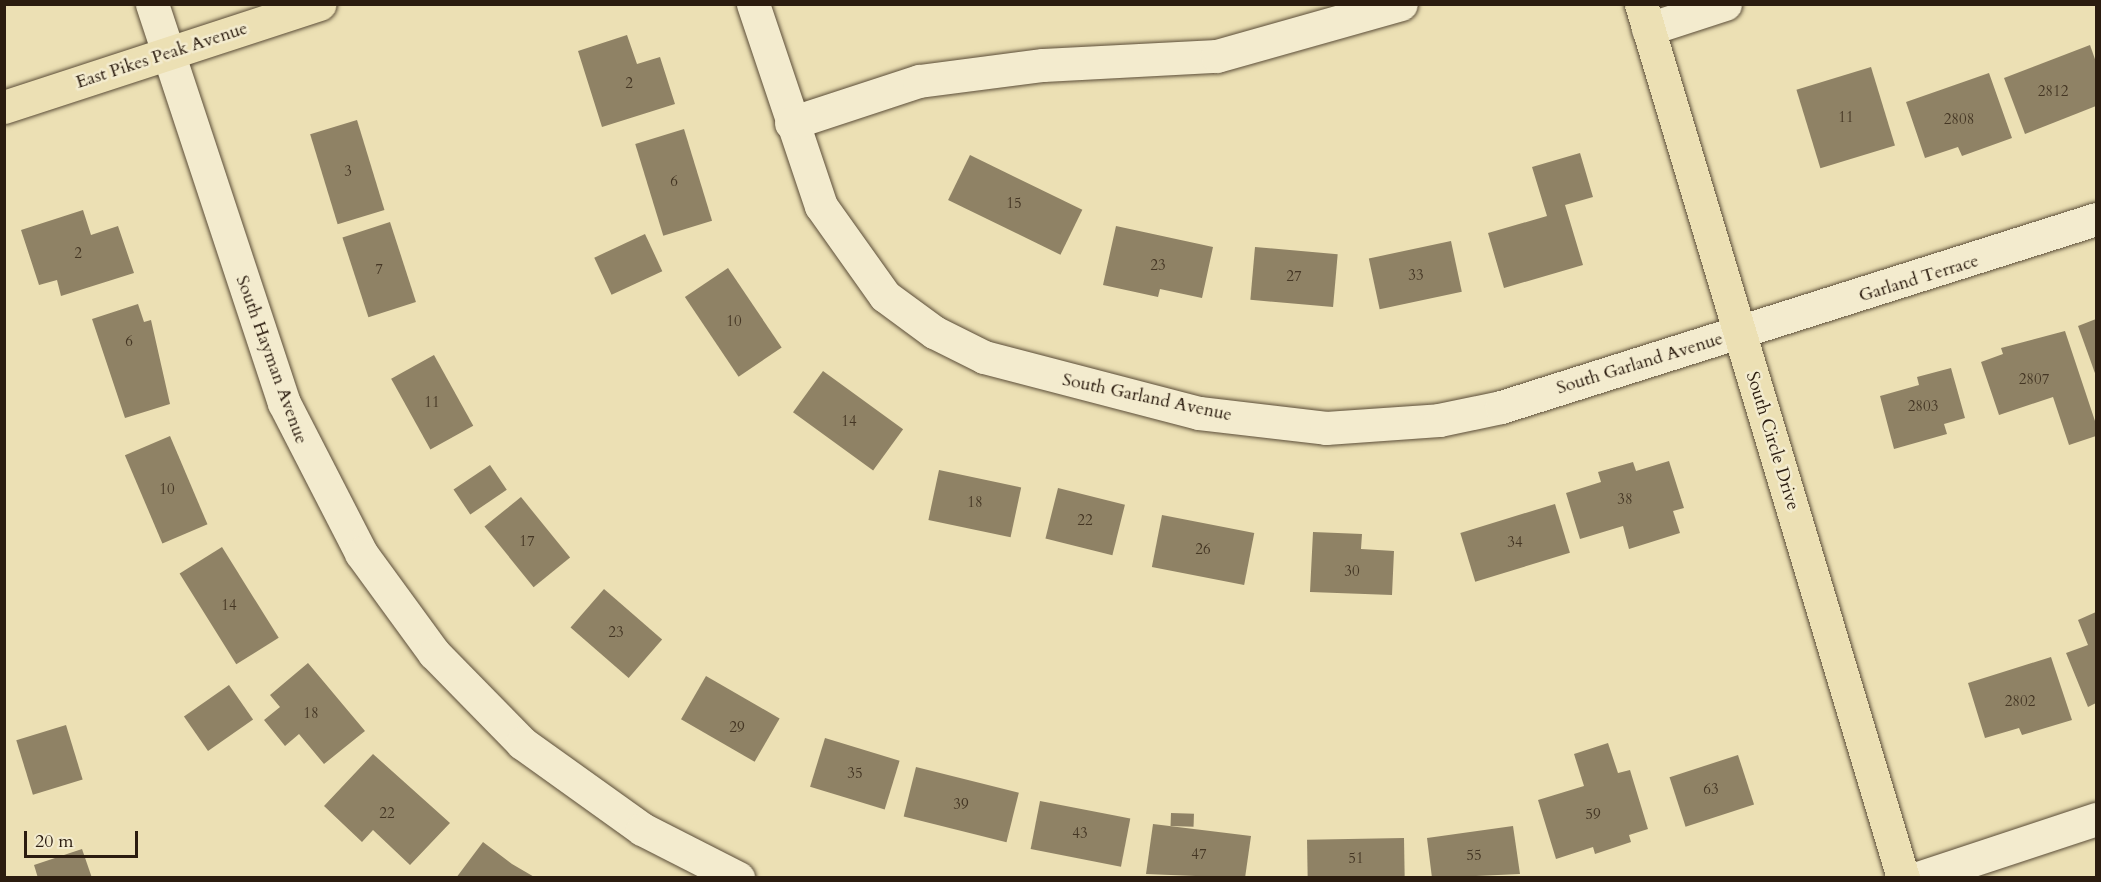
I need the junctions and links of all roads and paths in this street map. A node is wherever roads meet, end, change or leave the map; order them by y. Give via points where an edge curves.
1 (152, 4) edge
2 (320, 4) edge
3 (753, 4) edge
4 (1401, 4) edge
5 (1725, 4) edge
6 (1645, 17) edge
7 (167, 54) junction
8 (4, 107) edge
9 (791, 123) junction
10 (2097, 219) edge
11 (1739, 334) junction
12 (2097, 819) edge
13 (738, 878) edge
14 (1903, 878) edge
15 (1918, 878) edge

1 - 7 street, South Hayman Avenue
2 - 7 main road, East Pikes Peak Avenue
3 - 9 street, South Garland Avenue
4 - 9 street via 1217,56 1043,65 919,81
5 - 6 street
6 - 11 main road, South Circle Drive
7 - 8 main road, East Pikes Peak Avenue
7 - 13 street, South Hayman Avenue via 284,403 361,554 434,653 522,743 642,829
9 - 11 street, South Garland Avenue via 820,206 849,252 885,296 934,332 984,357 1046,376 1199,413 1326,428 1439,420 1502,407
10 - 11 street, Garland Terrace
11 - 14 main road, South Circle Drive
12 - 15 street

